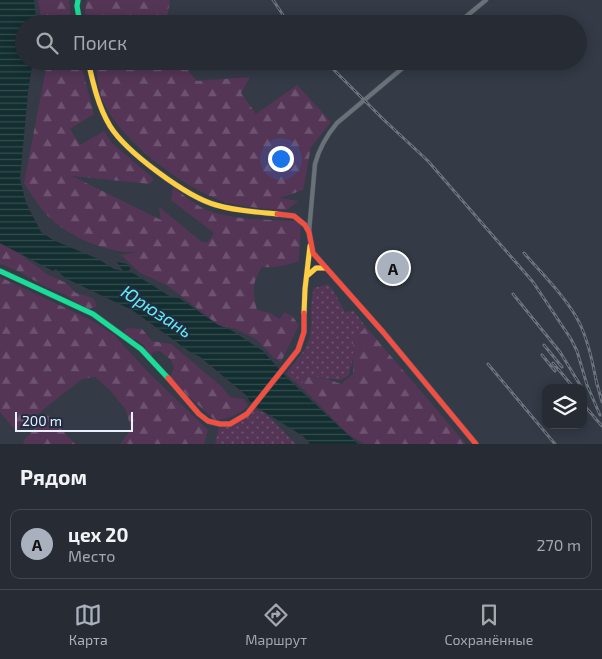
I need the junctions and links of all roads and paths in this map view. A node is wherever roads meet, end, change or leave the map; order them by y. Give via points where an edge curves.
1 (78, 0) edge
2 (486, 0) edge
3 (78, 15) edge
4 (468, 15) edge
5 (90, 70) edge
6 (400, 70) edge
7 (309, 232) junction
8 (310, 245) junction
9 (327, 268) junction
10 (0, 271) edge
11 (308, 276) junction
12 (476, 444) edge

1 - 3 main road
2 - 4 street
5 - 7 main road via 101,108 116,136 187,192 214,205 294,216
6 - 7 street via 337,123 328,135 315,164
7 - 8 main road
8 - 9 main road
8 - 11 main road
9 - 11 main road via 315,269
9 - 12 main road
10 - 11 main road via 92,314 120,332 141,348 199,414 220,424 230,424 247,414 298,350 304,332

